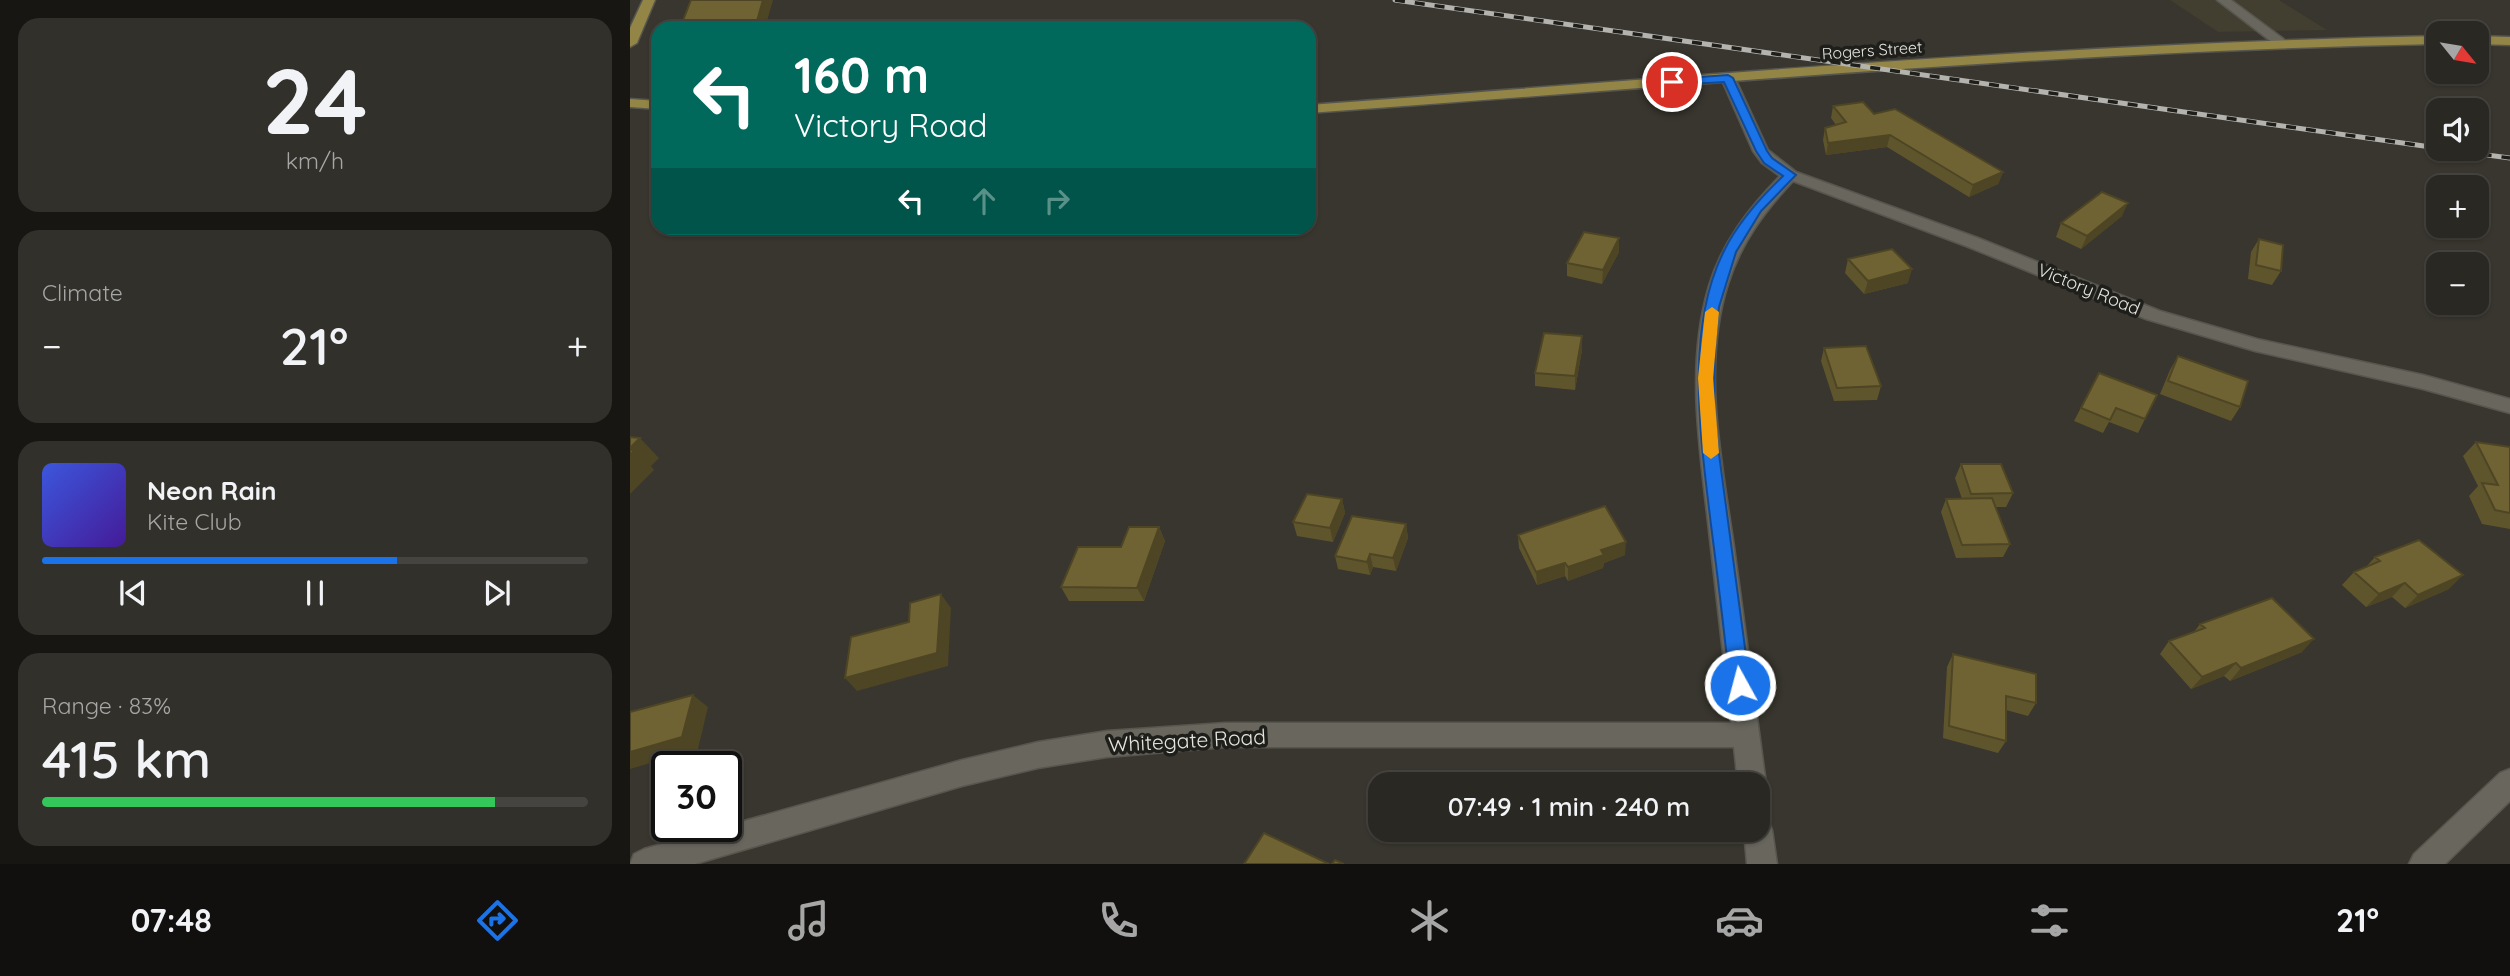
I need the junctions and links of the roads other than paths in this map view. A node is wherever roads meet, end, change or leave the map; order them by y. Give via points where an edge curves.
1 (649, 0) edge
2 (2223, 0) edge
3 (2426, 40) edge
4 (2489, 40) edge
5 (2510, 41) edge
6 (630, 43) edge
7 (2282, 43) junction
8 (1728, 78) junction
9 (630, 103) edge
10 (651, 104) edge
11 (1316, 107) edge
12 (1790, 175) junction
13 (2510, 406) edge
14 (1746, 735) junction
15 (1751, 772) edge
16 (2510, 782) edge
17 (1759, 842) edge
18 (644, 864) edge
19 (1762, 864) edge
20 (2424, 864) edge

1 - 6 main road
2 - 7 street
3 - 7 main road, Rogers Street
4 - 5 main road
7 - 8 main road, Rogers Street
8 - 11 main road, Rogers Street
8 - 12 street, Victory Road via 1761,151
9 - 10 main road
12 - 13 street, Victory Road via 2153,315 2256,345
12 - 14 street via 1756,209 1730,252 1712,307 1708,343 1706,417
14 - 15 street
14 - 18 street, Whitegate Road via 1225,735 1107,744 961,773
16 - 20 street
17 - 19 street

